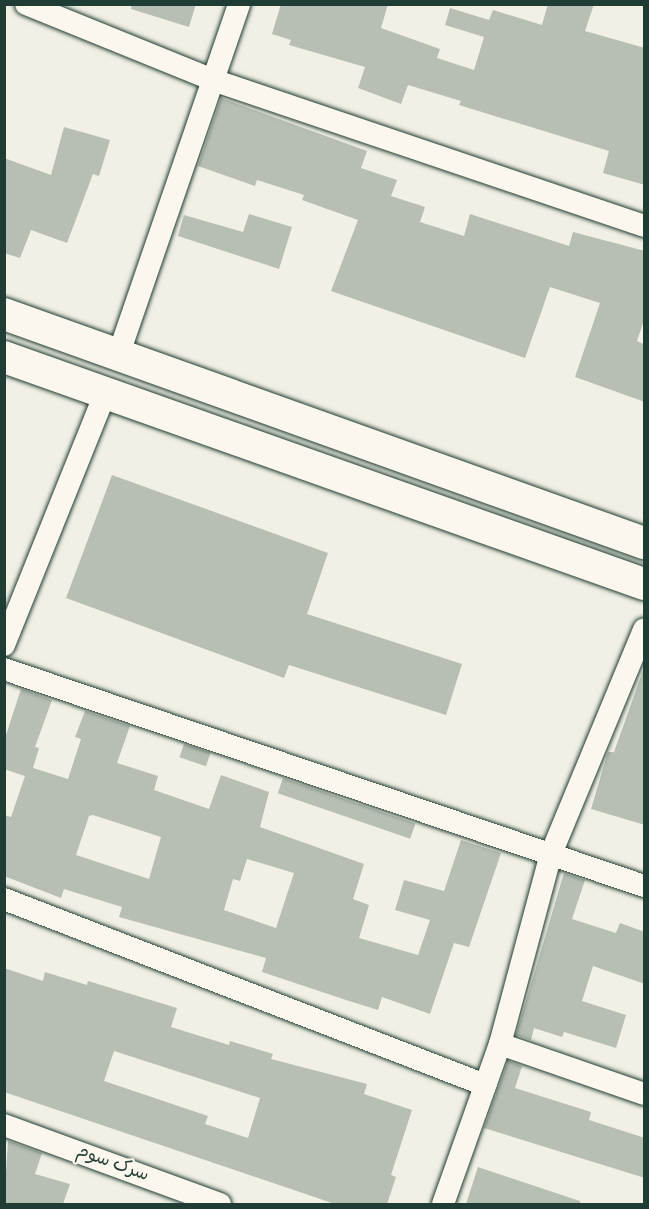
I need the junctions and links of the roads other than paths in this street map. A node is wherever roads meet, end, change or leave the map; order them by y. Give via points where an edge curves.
1 (26, 4) edge
2 (239, 4) edge
3 (213, 80) junction
4 (645, 226) edge
5 (4, 314) edge
6 (118, 356) junction
7 (4, 357) edge
8 (105, 394) junction
9 (645, 543) edge
10 (645, 584) edge
11 (645, 630) edge
12 (4, 645) edge
13 (4, 669) edge
14 (551, 854) junction
15 (645, 886) edge
16 (4, 899) edge
17 (500, 1044) junction
18 (485, 1085) junction
19 (645, 1094) edge
20 (4, 1125) edge
21 (220, 1204) edge
22 (442, 1204) edge

1 - 3 street
2 - 3 street
3 - 4 street
3 - 6 street
5 - 6 main road
6 - 9 main road
7 - 8 main road
8 - 10 main road
8 - 12 street
11 - 14 street
13 - 14 street
14 - 15 street
14 - 17 street
16 - 18 street
17 - 18 street
17 - 19 street
18 - 22 street
20 - 21 street, سرک سوم

